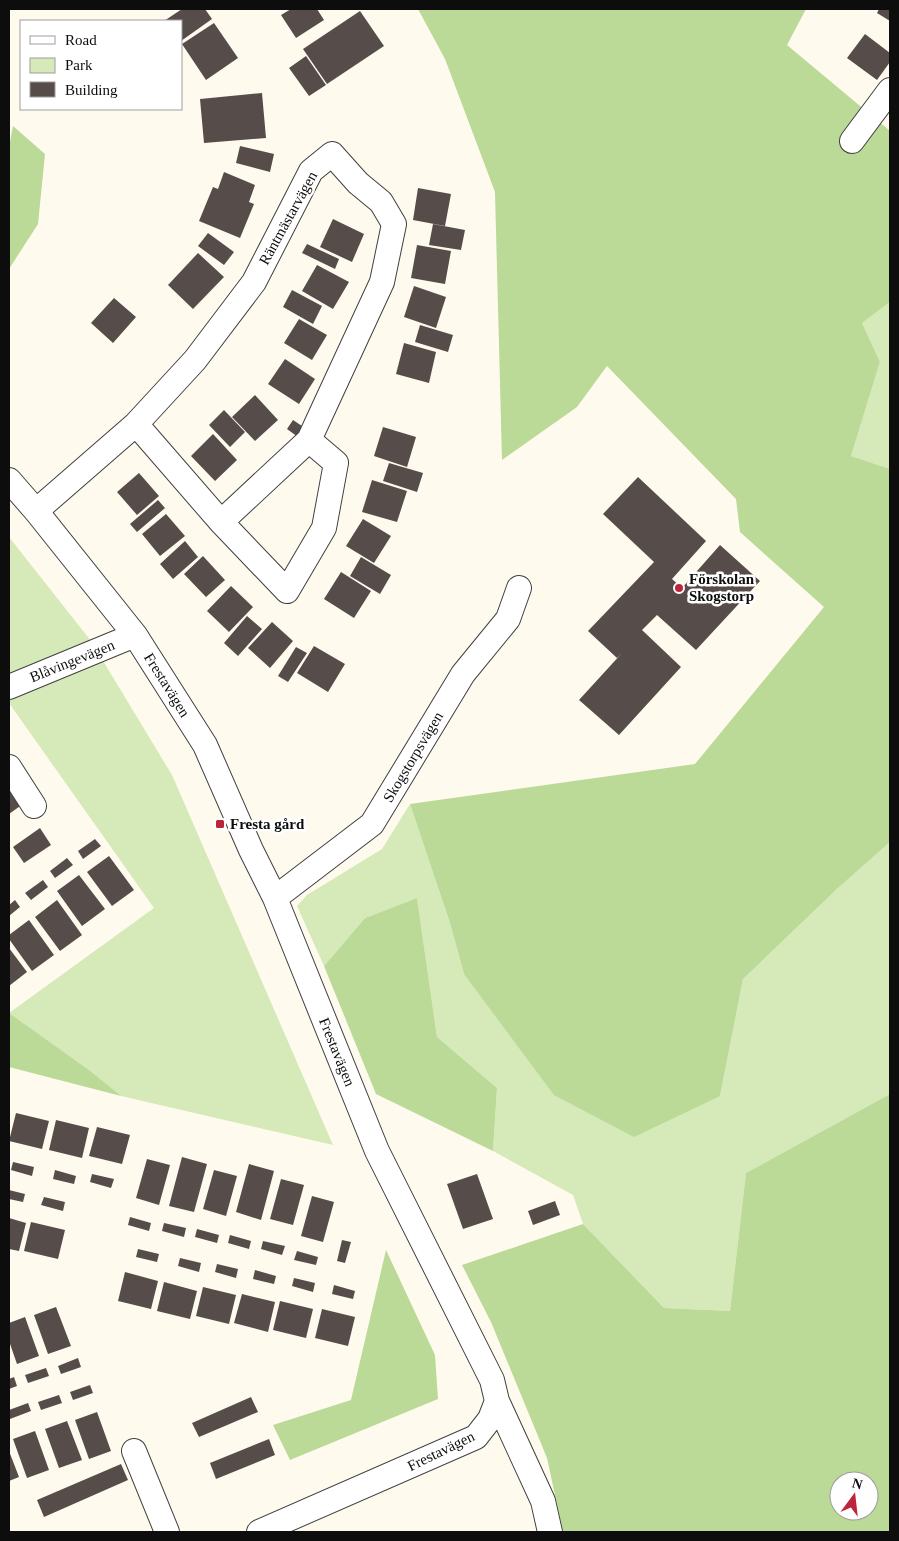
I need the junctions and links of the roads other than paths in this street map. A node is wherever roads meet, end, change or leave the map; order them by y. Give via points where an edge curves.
1 (890, 90) edge
2 (852, 141) dead end
3 (136, 424) junction
4 (309, 440) junction
5 (9, 480) edge
6 (36, 511) junction
7 (221, 522) junction
8 (519, 588) dead end
9 (135, 635) junction
10 (9, 687) edge
11 (9, 767) edge
12 (34, 806) dead end
13 (275, 898) junction
14 (498, 1401) junction
15 (134, 1451) dead end
16 (167, 1532) edge
17 (259, 1532) edge
18 (550, 1532) edge

1 - 2 street
3 - 4 street, Räntmästarvägen via 195,360 254,282 311,171 332,154 358,183 381,202 394,224 382,282
3 - 6 street, Räntmästarvägen
3 - 7 street
4 - 7 street, Räntmästarvägen
4 - 7 street via 336,463 324,528 287,590
5 - 6 street, Frestavägen
6 - 9 street, Frestavägen
8 - 13 street, Skogstorpsvägen via 508,619 463,674 372,824
9 - 10 street, Blåvingevägen
9 - 13 street, Frestavägen via 205,745
11 - 12 street
13 - 14 street, Frestavägen via 377,1151 492,1380
14 - 17 street, Frestavägen via 490,1420 476,1437
14 - 18 street via 543,1501
15 - 16 street

